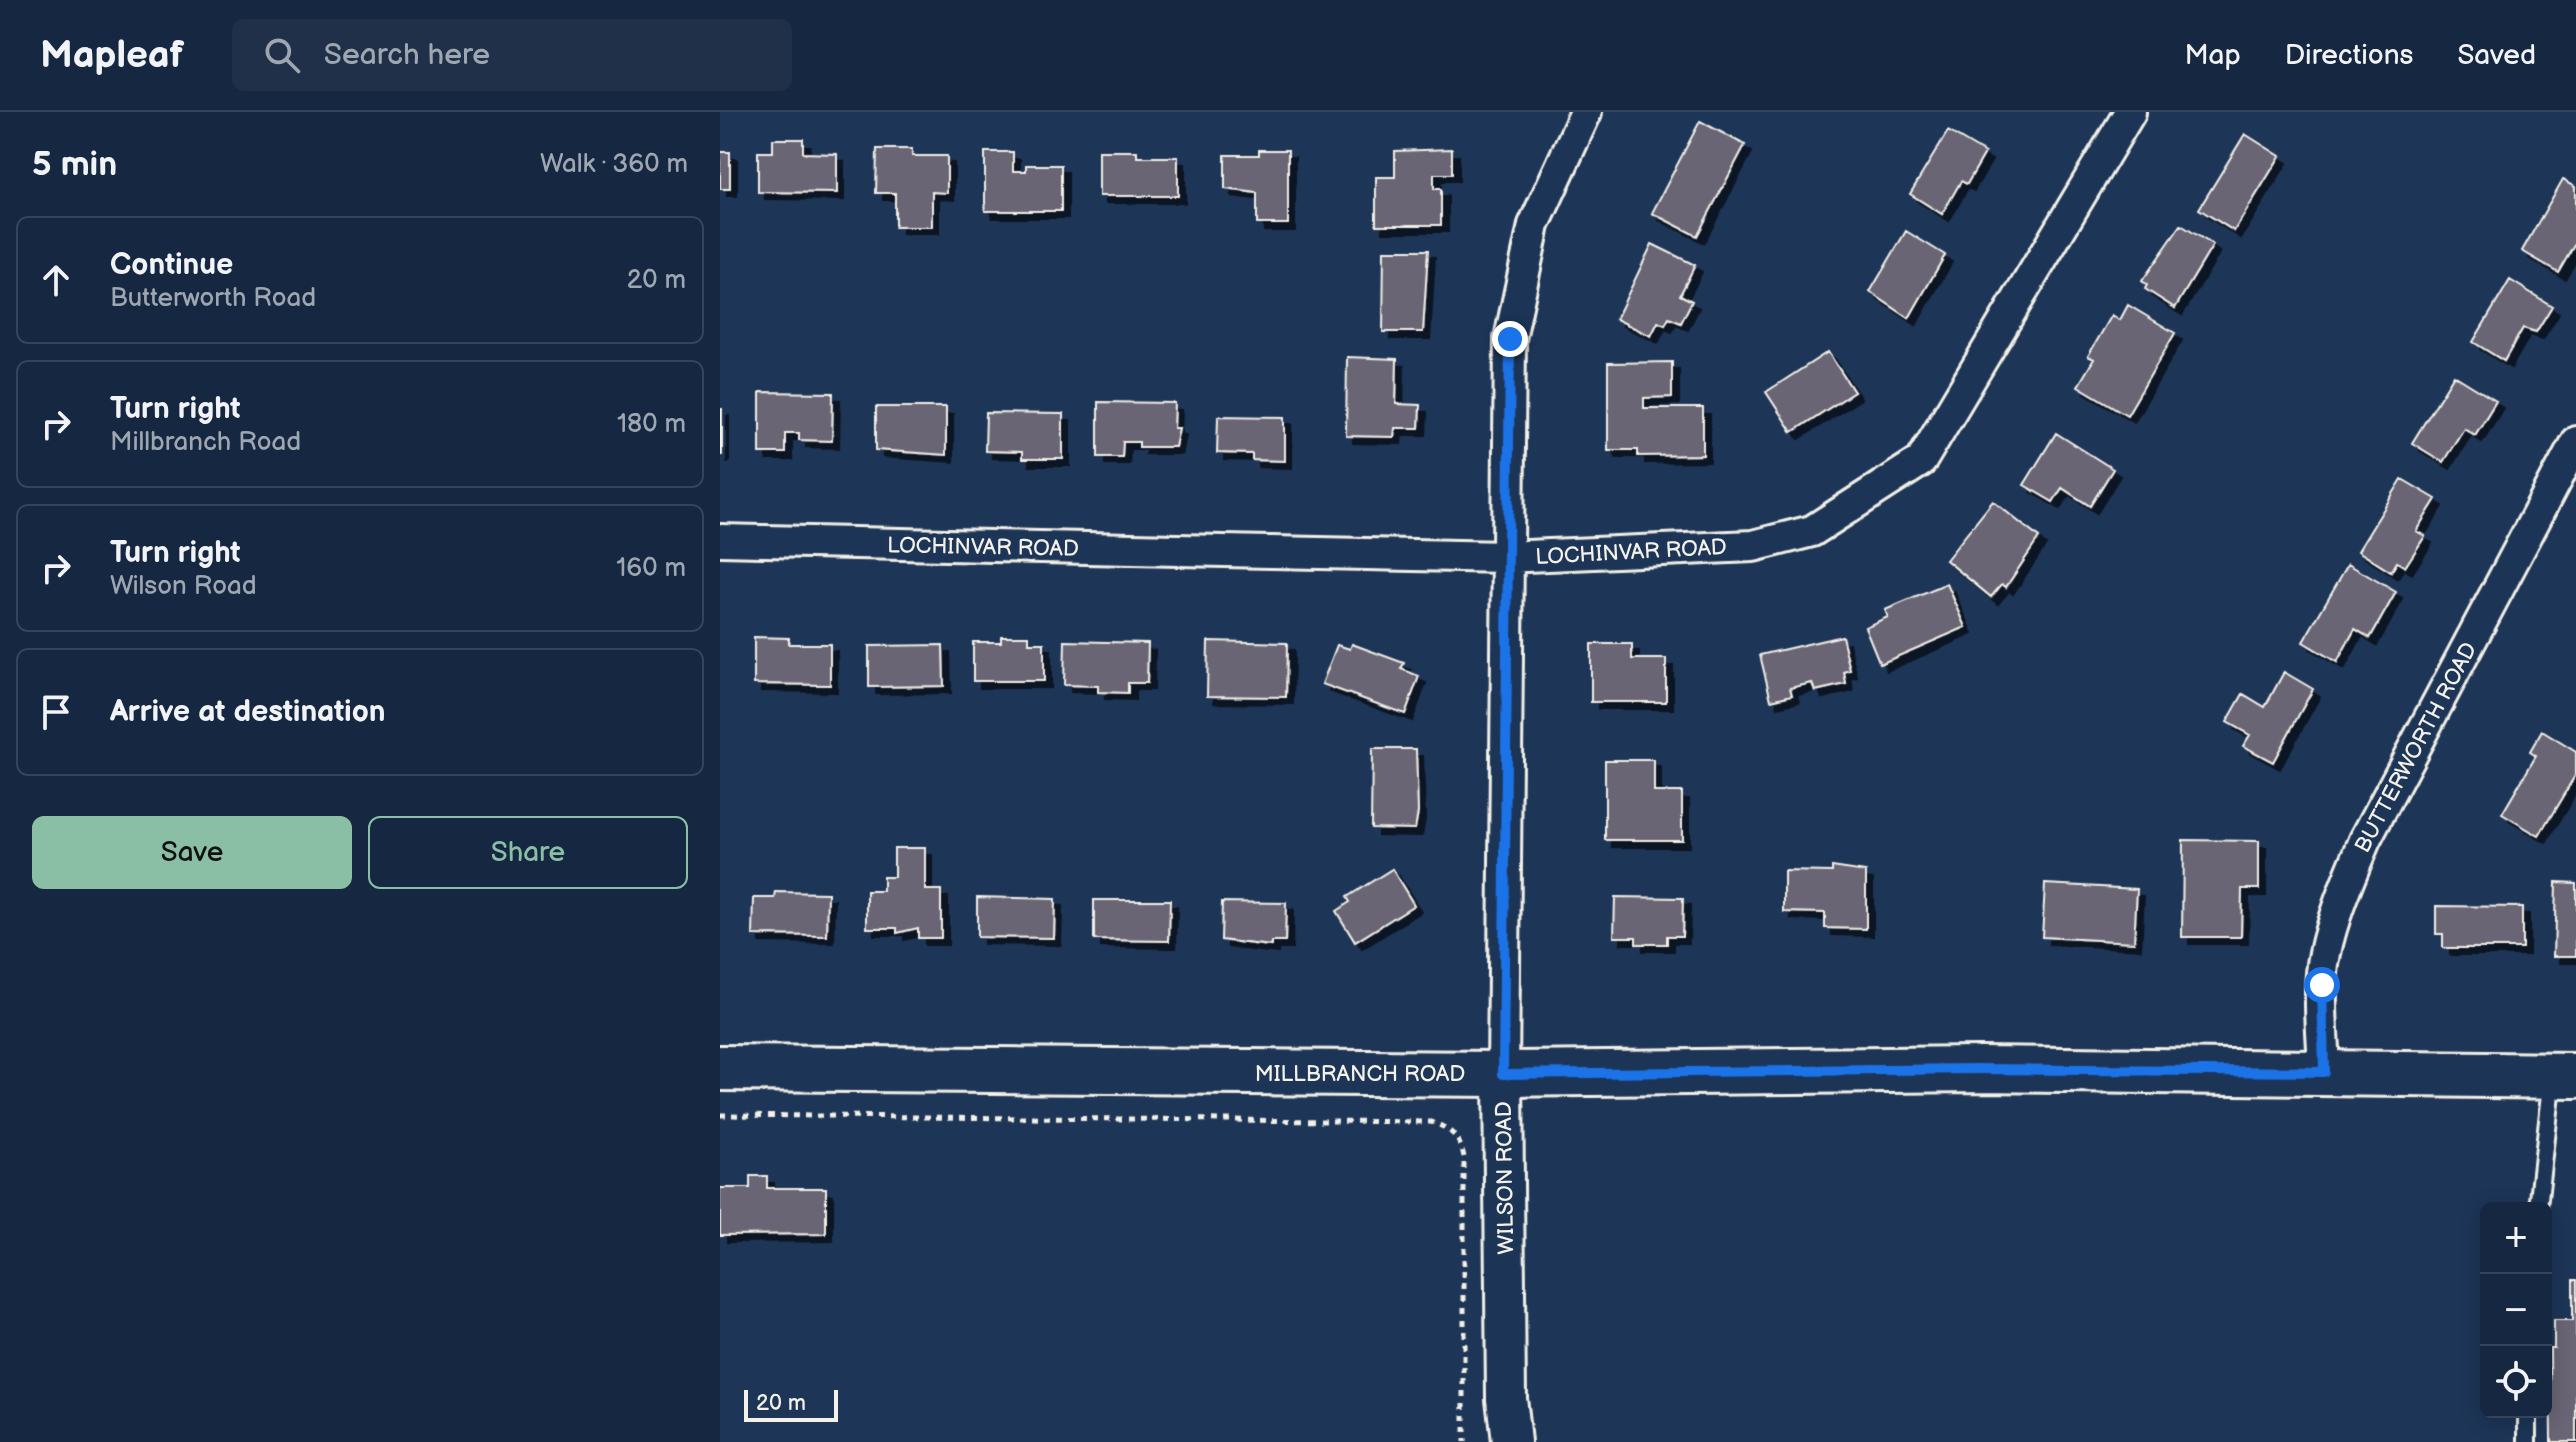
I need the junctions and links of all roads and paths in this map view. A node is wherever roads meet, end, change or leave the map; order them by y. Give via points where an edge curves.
1 (1586, 112) edge
2 (2130, 112) edge
3 (2576, 442) edge
4 (720, 540) edge
5 (1506, 557) junction
6 (720, 1068) edge
7 (2324, 1072) junction
8 (1503, 1074) junction
9 (2564, 1076) edge
10 (720, 1115) edge
11 (2539, 1202) edge
12 (2528, 1418) edge
13 (1464, 1442) edge
14 (1511, 1442) edge
15 (2528, 1442) edge

1 - 5 street, WILSON ROAD via 1534,225 1510,339
2 - 5 street, LOCHINVAR ROAD via 1921,461 1812,531 1753,546
3 - 7 street, BUTTERWORTH ROAD via 2351,874 2325,952
4 - 5 street, LOCHINVAR ROAD
5 - 8 street, WILSON ROAD
6 - 8 main road, MILLBRANCH ROAD
7 - 8 main road, MILLBRANCH ROAD
7 - 9 main road, MILLBRANCH ROAD
8 - 14 street, WILSON ROAD via 1506,1398
9 - 11 lane
10 - 13 path via 1442,1125 1461,1144 1464,1157
12 - 15 lane

